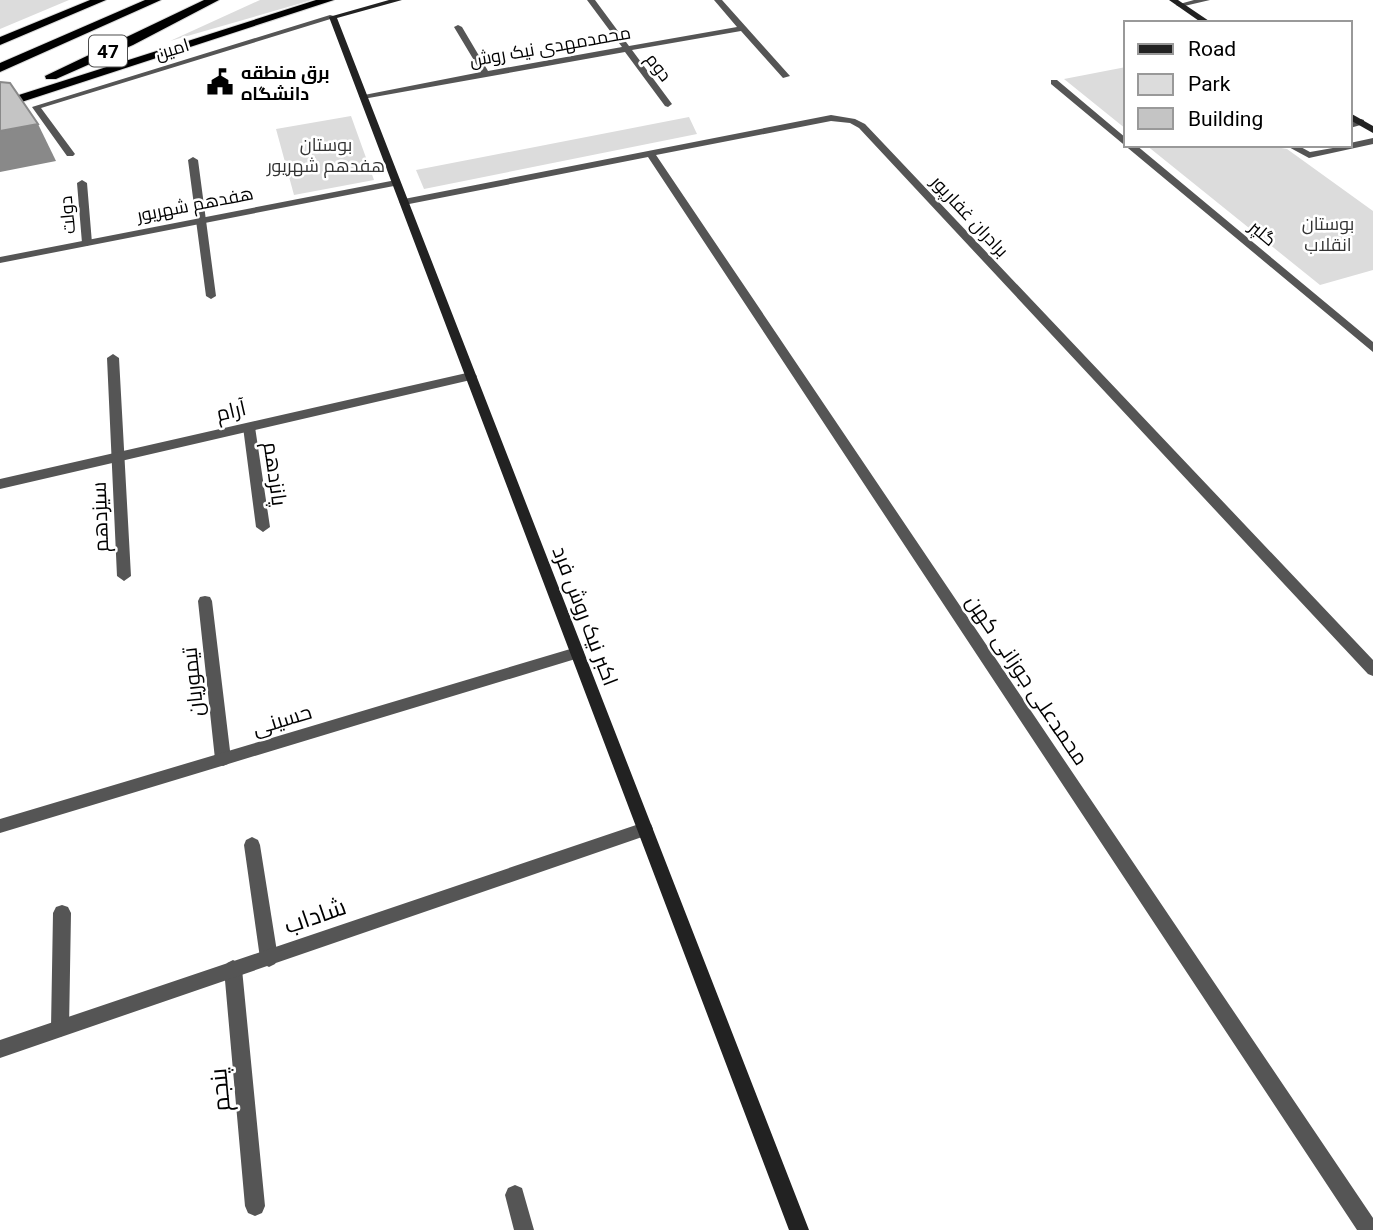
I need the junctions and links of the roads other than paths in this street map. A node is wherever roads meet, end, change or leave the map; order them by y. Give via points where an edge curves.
1 (100, 0) edge
2 (155, 0) edge
3 (213, 0) edge
4 (328, 0) edge
5 (373, 0) edge
6 (398, 0) edge
7 (591, 0) edge
8 (718, 0) edge
9 (1206, 0) edge
10 (1176, 2) edge
11 (333, 17) junction
12 (1205, 21) edge
13 (458, 27) dead end
14 (743, 28) junction
15 (0, 41) edge
16 (626, 49) junction
17 (0, 68) edge
18 (486, 74) junction
19 (786, 76) dead end
20 (1054, 82) dead end
21 (363, 96) junction
22 (0, 97) edge
23 (667, 104) dead end
24 (0, 105) edge
25 (1356, 123) edge
26 (1373, 130) edge
27 (1124, 141) edge
28 (1373, 141) edge
29 (1352, 146) edge
30 (1132, 147) edge
31 (1293, 147) edge
32 (1346, 147) edge
33 (650, 153) junction
34 (70, 154) dead end
35 (193, 160) dead end
36 (82, 183) dead end
37 (397, 183) junction
38 (404, 202) junction
39 (201, 220) junction
40 (87, 243) junction
41 (0, 260) edge
42 (211, 296) dead end
43 (1373, 348) edge
44 (113, 358) dead end
45 (471, 376) junction
46 (249, 427) junction
47 (119, 457) junction
48 (0, 484) edge
49 (263, 527) dead end
50 (124, 576) dead end
51 (205, 601) dead end
52 (577, 653) junction
53 (1373, 670) edge
54 (223, 760) junction
55 (0, 827) edge
56 (645, 829) junction
57 (252, 845) dead end
58 (62, 914) dead end
59 (269, 958) junction
60 (233, 969) junction
61 (60, 1028) junction
62 (0, 1049) edge
63 (515, 1195) dead end
64 (256, 1206) dead end
65 (524, 1230) edge
66 (799, 1230) edge
67 (1369, 1230) edge

1 - 15 highway
2 - 17 highway, 47
3 - 22 highway, 47
4 - 24 highway
5 - 11 street
6 - 11 street
7 - 16 street, دوم
8 - 14 street
9 - 10 street
10 - 12 street
11 - 21 street, اکبر نیک روش فرد
11 - 34 street, امین via 36,107
13 - 18 street
14 - 16 street, محمدمهدی نیک روش
14 - 19 street
16 - 18 street, محمدمهدی نیک روش
16 - 23 street, دوم
18 - 21 street, محمدمهدی نیک روش
20 - 27 street, گلپر
21 - 37 street, اکبر نیک روش فرد
25 - 26 street
28 - 29 street
30 - 43 street, گلپر
31 - 32 street via 1309,155
33 - 38 street, برادران غفارپور
33 - 53 street, برادران غفارپور via 831,118 862,126
33 - 67 street, محمدعلی جوزانی کهن
35 - 39 street
36 - 40 street, دولت
37 - 38 street, اکبر نیک روش فرد
37 - 39 street, هفدهم شهریور
38 - 45 street, اکبر نیک روش فرد
39 - 40 street, هفدهم شهریور
39 - 42 street
40 - 41 street, هفدهم شهریور
44 - 47 street, سیزدهم
45 - 46 street, آرام
45 - 52 street, اکبر نیک روش فرد
46 - 47 street, آرام
46 - 49 street, پانزدهم
47 - 48 street, آرام
47 - 50 street, سیزدهم
51 - 54 street, تیموریان
52 - 54 street, حسینی
52 - 56 street, اکبر نیک روش فرد
54 - 55 street, حسینی
56 - 59 street, شاداب
56 - 66 street, اکبر نیک روش فرد
57 - 59 street
58 - 61 street
59 - 60 street, شاداب
60 - 61 street, شاداب
60 - 64 street, پنجم
61 - 62 street, شاداب
63 - 65 street

